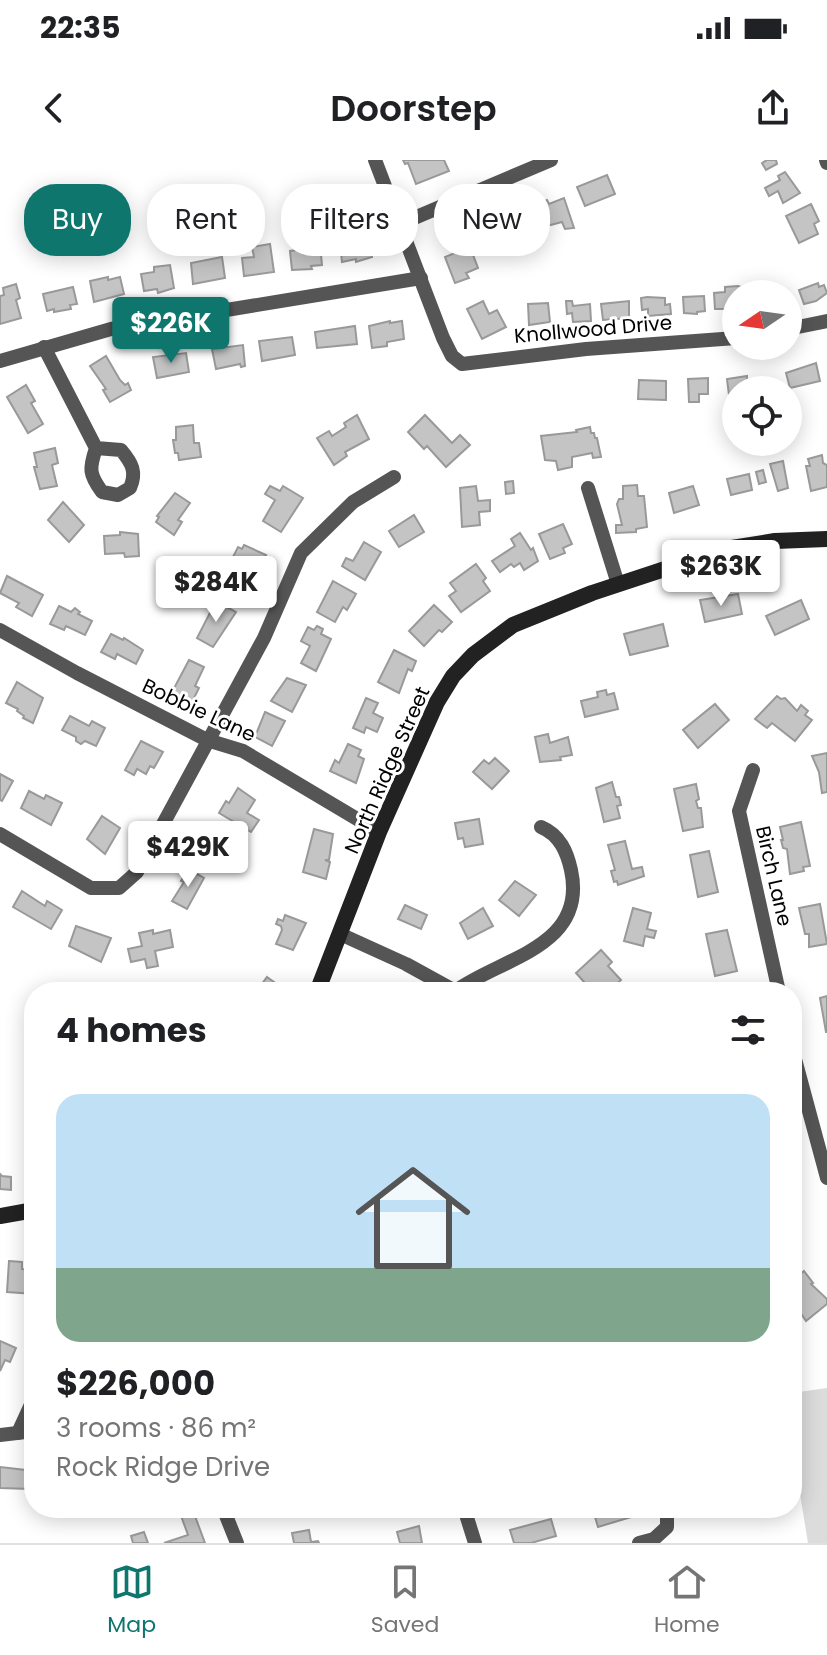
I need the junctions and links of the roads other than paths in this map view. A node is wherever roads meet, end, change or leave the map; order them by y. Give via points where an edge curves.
1 (375, 160) edge
2 (551, 160) edge
3 (384, 184) edge
4 (418, 216) edge
5 (412, 256) edge
6 (421, 278) junction
7 (827, 321) edge
8 (802, 326) edge
9 (722, 339) edge
10 (44, 347) junction
11 (0, 361) edge
12 (96, 448) dead end
13 (394, 477) dead end
14 (588, 488) dead end
15 (827, 539) edge
16 (618, 584) junction
17 (0, 630) edge
18 (207, 740) junction
19 (753, 770) dead end
20 (541, 827) dead end
21 (379, 832) junction
22 (0, 834) edge
23 (340, 934) junction
24 (321, 982) edge
25 (439, 982) edge
26 (472, 982) edge
27 (777, 982) edge
28 (802, 1097) edge
29 (827, 1178) edge
30 (24, 1212) edge
31 (0, 1216) edge
32 (24, 1420) edge
33 (24, 1432) edge
34 (18, 1433) junction
35 (0, 1435) edge
36 (227, 1518) edge
37 (467, 1518) edge
38 (667, 1518) edge
39 (237, 1543) edge
40 (475, 1543) edge
41 (639, 1543) edge

1 - 3 street
2 - 4 street
5 - 6 street
6 - 9 street, Knollwood Drive via 443,338 456,360 470,364 538,353
6 - 10 street via 188,314
7 - 8 street
10 - 11 street
10 - 12 street
13 - 18 street via 353,502 301,553 264,638
14 - 16 street
15 - 16 street, North Ridge Street via 732,548
16 - 21 street, North Ridge Street via 513,625 473,655 437,702
17 - 18 street, Bobbie Lane
18 - 21 street, Bobbie Lane via 243,751
18 - 22 street via 137,872 119,888 91,888
19 - 27 street, Birch Lane via 739,811
20 - 26 street via 558,838 568,856 573,881 565,919 528,953
21 - 23 street, North Ridge Street
23 - 24 street, North Ridge Street
23 - 25 street
28 - 29 street
30 - 31 street
32 - 34 street
33 - 34 street
34 - 35 street
36 - 39 street
37 - 40 street
38 - 41 street via 667,1527 654,1539

